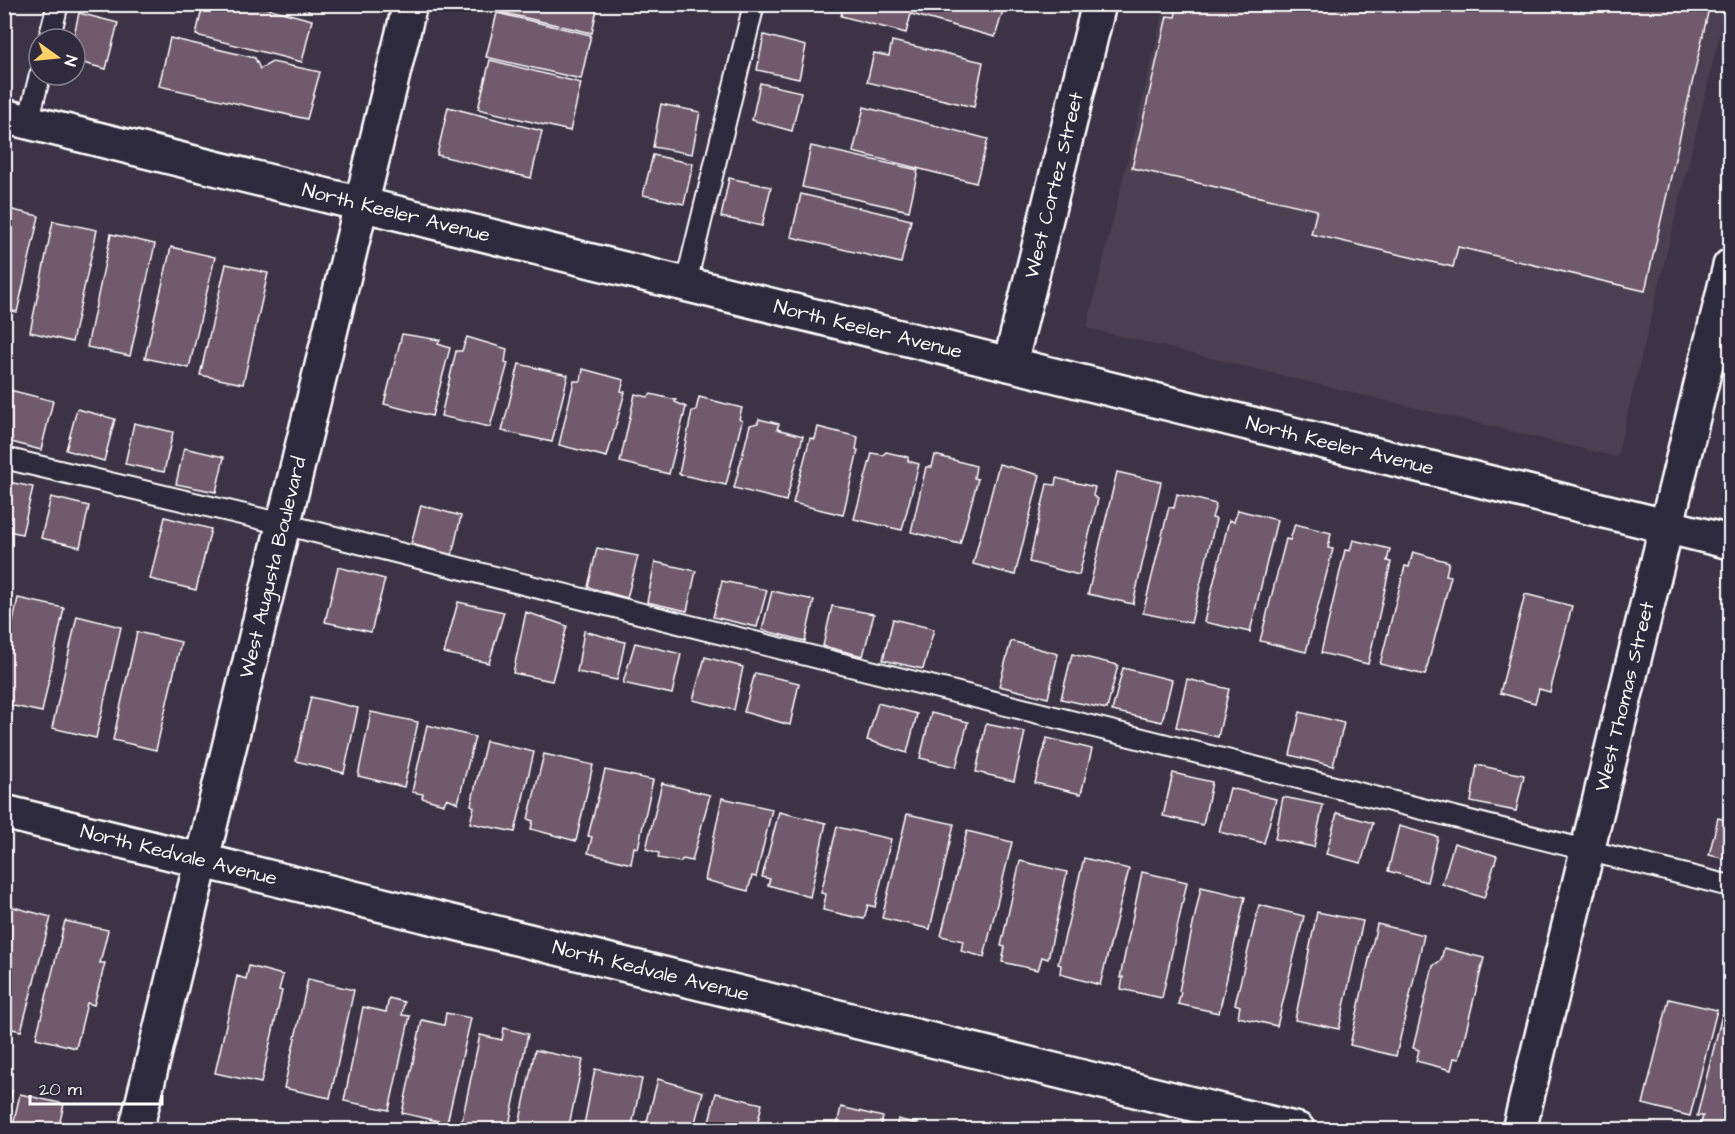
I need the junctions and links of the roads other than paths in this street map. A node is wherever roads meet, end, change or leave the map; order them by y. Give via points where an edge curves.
1 (58, 4) edge
2 (410, 4) edge
3 (754, 4) edge
4 (1099, 4) edge
5 (52, 27) edge
6 (33, 87) edge
7 (16, 119) edge
8 (361, 204) junction
9 (1731, 266) edge
10 (686, 283) junction
11 (1010, 364) junction
12 (4, 458) edge
13 (283, 524) junction
14 (1667, 526) junction
15 (1731, 542) edge
16 (4, 812) edge
17 (1587, 850) junction
18 (202, 860) junction
19 (1731, 886) edge
20 (136, 1130) edge
21 (1298, 1130) edge
22 (1519, 1130) edge

1 - 5 lane
2 - 8 street, West Augusta Boulevard
3 - 10 lane
4 - 11 street, West Cortez Street
6 - 7 lane
7 - 8 street, North Keeler Avenue
8 - 10 street, North Keeler Avenue
8 - 13 street, West Augusta Boulevard
9 - 14 street, West Thomas Street
10 - 11 street, North Keeler Avenue
11 - 14 street, North Keeler Avenue
12 - 13 lane
13 - 17 lane
13 - 18 street, West Augusta Boulevard
14 - 15 street, North Keeler Avenue
14 - 17 street, West Thomas Street
16 - 18 street, North Kedvale Avenue
17 - 19 lane
17 - 22 street, West Thomas Street
18 - 20 street, West Augusta Boulevard
18 - 21 street, North Kedvale Avenue

